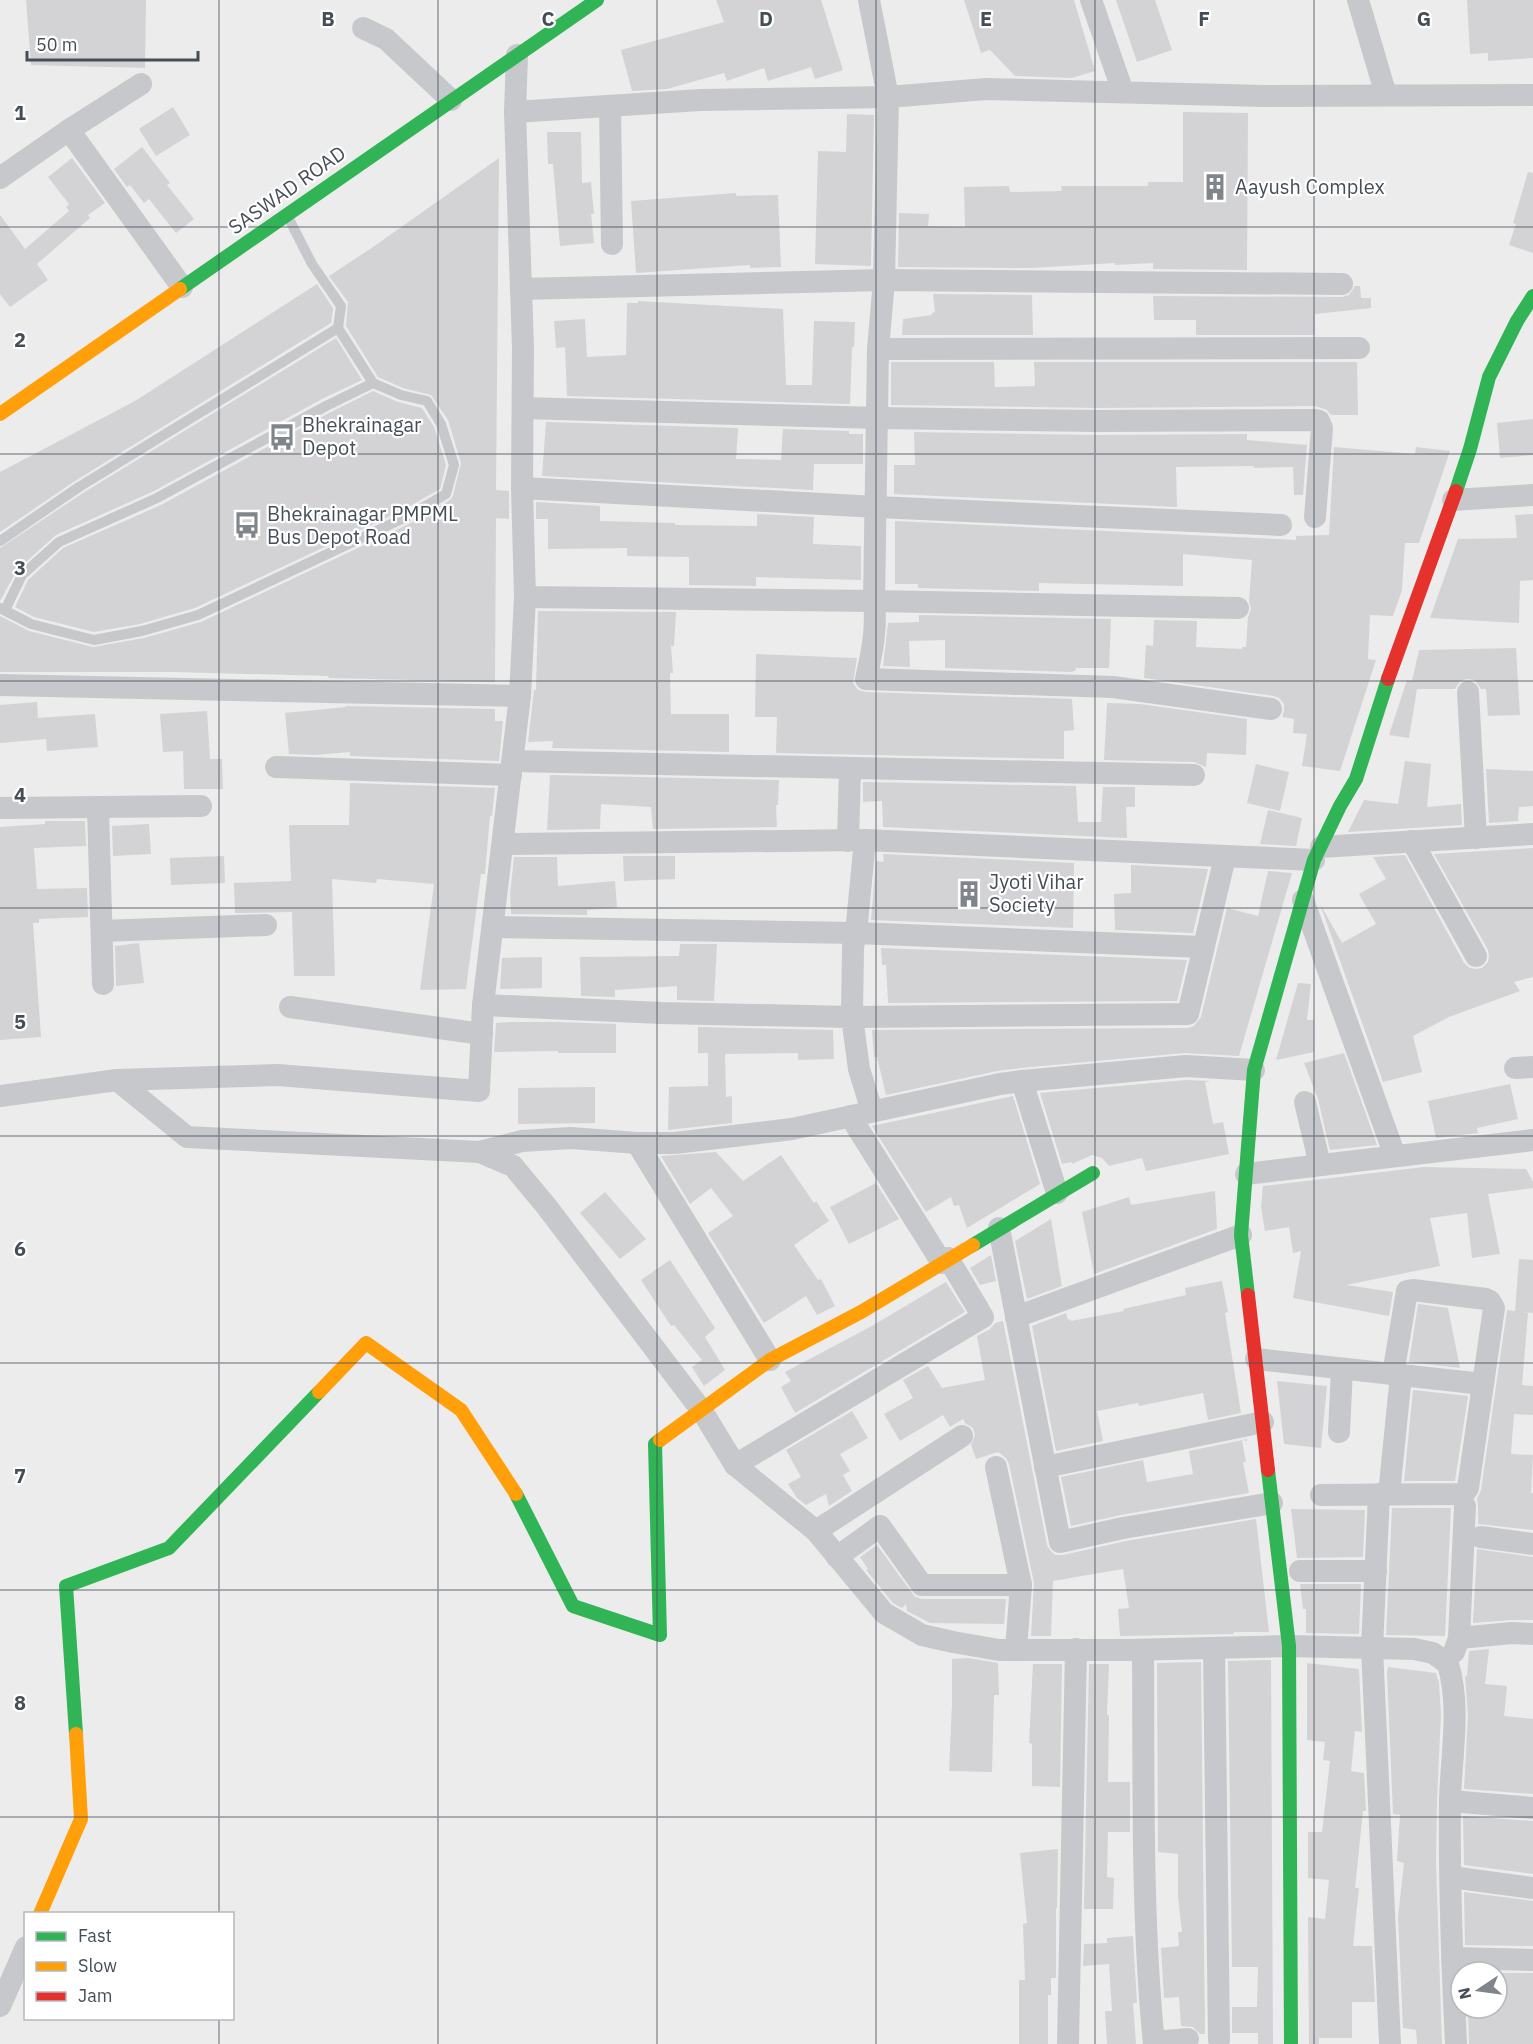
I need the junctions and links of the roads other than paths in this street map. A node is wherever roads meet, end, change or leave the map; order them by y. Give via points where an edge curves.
1 (597, 0) edge
2 (869, 0) edge
3 (1091, 0) edge
4 (1358, 0) edge
5 (363, 28) dead end
6 (517, 55) junction
7 (141, 84) dead end
8 (1124, 92) junction
9 (1386, 95) junction
10 (1533, 95) edge
11 (888, 97) junction
12 (451, 100) junction
13 (610, 105) junction
14 (515, 112) junction
15 (69, 130) junction
16 (0, 178) edge
17 (286, 214) junction
18 (612, 244) dead end
19 (884, 280) junction
20 (1342, 284) dead end
21 (182, 287) junction
22 (521, 289) junction
23 (1533, 296) edge
24 (338, 328) junction
25 (1359, 348) dead end
26 (878, 349) junction
27 (373, 383) junction
28 (523, 408) junction
29 (0, 414) edge
30 (878, 418) junction
31 (522, 488) junction
32 (1533, 495) edge
33 (1453, 500) junction
34 (877, 507) junction
35 (1315, 517) dead end
36 (1281, 525) dead end
37 (0, 541) edge
38 (525, 597) junction
39 (873, 601) junction
40 (1238, 608) dead end
41 (3, 609) edge
42 (0, 685) edge
43 (1468, 692) dead end
44 (520, 696) junction
45 (1271, 709) dead end
46 (276, 768) dead end
47 (512, 768) junction
48 (850, 768) junction
49 (1194, 776) dead end
50 (201, 806) dead end
51 (0, 808) edge
52 (98, 808) junction
53 (1533, 834) edge
54 (1476, 838) junction
55 (856, 840) junction
56 (1412, 842) junction
57 (502, 844) junction
58 (1317, 854) junction
59 (1225, 857) junction
60 (1303, 900) junction
61 (266, 925) dead end
62 (493, 927) junction
63 (102, 932) junction
64 (856, 933) junction
65 (1202, 947) junction
66 (1476, 956) dead end
67 (103, 984) dead end
68 (483, 1005) junction
69 (290, 1007) dead end
70 (852, 1017) junction
71 (482, 1034) junction
72 (1254, 1070) junction
73 (117, 1080) junction
74 (1022, 1081) junction
75 (0, 1096) edge
76 (1305, 1102) dead end
77 (872, 1111) junction
78 (850, 1116) junction
79 (1533, 1140) edge
80 (637, 1143) junction
81 (480, 1152) junction
82 (1395, 1156) junction
83 (1320, 1165) junction
84 (1093, 1173) dead end
85 (1246, 1174) junction
86 (1058, 1193) junction
87 (999, 1228) junction
88 (1241, 1235) junction
89 (945, 1261) junction
90 (1016, 1317) junction
91 (1256, 1359) junction
92 (770, 1360) junction
93 (1342, 1369) junction
94 (1397, 1375) junction
95 (1483, 1384) junction
96 (702, 1411) junction
97 (1263, 1422) junction
98 (1339, 1432) dead end
99 (962, 1436) dead end
100 (735, 1465) junction
101 (996, 1467) dead end
102 (1045, 1467) junction
103 (1384, 1494) junction
104 (1321, 1495) dead end
105 (1272, 1503) junction
106 (1465, 1506) dead end
107 (816, 1531) junction
108 (1481, 1537) dead end
109 (1533, 1544) edge
110 (837, 1557) junction
111 (1300, 1571) dead end
112 (1376, 1571) junction
113 (1020, 1585) junction
114 (1533, 1634) edge
115 (1459, 1638) junction
116 (1289, 1646) junction
117 (1372, 1648) junction
118 (1016, 1649) junction
119 (1076, 1649) junction
120 (1214, 1649) junction
121 (1143, 1650) junction
122 (1448, 1664) junction
123 (1450, 1801) junction
124 (1533, 1808) edge
125 (1451, 1876) junction
126 (1533, 1888) edge
127 (41, 1912) edge
128 (24, 1952) edge
129 (1452, 1958) junction
130 (1533, 1960) edge
131 (0, 2006) edge
132 (1188, 2039) dead end
133 (1219, 2040) dead end
134 (1154, 2043) edge
135 (1068, 2044) edge
136 (1291, 2044) edge
137 (1390, 2044) edge
138 (1456, 2044) edge

1 - 6 main road, SASWAD ROAD
2 - 11 street
3 - 8 street
4 - 9 street
5 - 12 street via 386,39
6 - 12 main road, SASWAD ROAD
6 - 14 street
7 - 15 street
8 - 9 street
8 - 11 street via 986,89
9 - 10 street
11 - 13 street
11 - 19 street
12 - 17 main road, SASWAD ROAD
13 - 14 street
13 - 18 street
14 - 22 street
15 - 16 street
15 - 21 street
17 - 21 main road, SASWAD ROAD
17 - 24 lane via 312,264 341,306
19 - 20 street
19 - 22 street
19 - 26 street
21 - 29 main road, SASWAD ROAD
22 - 28 street
23 - 33 main road via 1489,377
24 - 27 lane
24 - 37 lane via 79,487
25 - 26 street
26 - 30 street
27 - 41 lane via 157,498 59,542 22,575
27 - 41 lane via 427,401 441,424 454,465 446,494 408,516 198,615 142,631 94,640 31,624
28 - 30 street
28 - 31 street
30 - 34 street
30 - 35 street via 1315,420 1322,428
31 - 34 street
31 - 38 street
32 - 33 street
33 - 58 main road via 1356,779
34 - 36 street
34 - 39 street
38 - 39 street
38 - 44 street
39 - 40 street
39 - 45 street via 875,618 866,679 1113,687
42 - 44 street
43 - 54 street
44 - 47 street
46 - 47 street
47 - 48 street
47 - 57 street
48 - 49 street
48 - 55 street
50 - 52 street
51 - 52 street
52 - 63 street
53 - 54 street
54 - 56 street
55 - 57 street
55 - 59 street
55 - 64 street
56 - 58 street
56 - 66 street
57 - 62 street
58 - 59 street
58 - 60 main road
59 - 65 street
60 - 72 main road
60 - 82 street
61 - 63 street
62 - 64 street
62 - 68 street
63 - 67 street
64 - 65 street
64 - 70 street
65 - 70 street via 1188,1014
68 - 70 street
68 - 71 street
69 - 71 street
70 - 77 street via 859,1069
71 - 73 street via 479,1091 278,1075
72 - 74 street via 1186,1066
72 - 85 main road
73 - 75 street
73 - 81 street via 187,1137
74 - 77 street
74 - 86 street
76 - 83 street
77 - 78 street
78 - 80 street via 792,1129 675,1143
78 - 89 street
79 - 82 street
80 - 81 street via 571,1138 522,1142
80 - 92 street
81 - 96 street via 513,1166
82 - 83 street
83 - 85 street
84 - 86 main road
85 - 88 main road
86 - 87 main road
87 - 89 main road
87 - 90 street
88 - 90 street
88 - 91 main road
89 - 92 main road via 861,1312
89 - 100 street via 983,1317
90 - 102 street
91 - 93 street
91 - 97 main road
92 - 96 main road
93 - 94 street
93 - 98 street
94 - 95 street
94 - 95 street via 1406,1294 1413,1290 1490,1301 1494,1308
94 - 103 street
95 - 103 street via 1465,1492
96 - 100 street
96 - 127 main road via 655,1444 660,1635 573,1606 517,1495 461,1410 366,1343 169,1548 66,1586 81,1819
97 - 102 street
97 - 105 main road
99 - 107 street
100 - 107 street
101 - 113 street
102 - 105 street via 1060,1542
103 - 104 street
103 - 112 street
105 - 116 main road
106 - 115 street
107 - 110 street
108 - 109 street
110 - 113 street via 880,1526 922,1586
110 - 118 street via 884,1612 922,1635 999,1650
111 - 112 street
112 - 117 street
113 - 118 street
114 - 115 street
115 - 122 street
116 - 117 street
116 - 120 street
116 - 136 main road
117 - 122 street via 1433,1653
117 - 137 street
118 - 119 street
119 - 121 street
119 - 135 street
120 - 121 street
120 - 133 street
121 - 134 street via 1144,1888
122 - 123 street via 1455,1693
123 - 124 street
123 - 125 street
125 - 126 street
125 - 129 street
128 - 131 street
129 - 130 street
129 - 138 street
132 - 134 street

